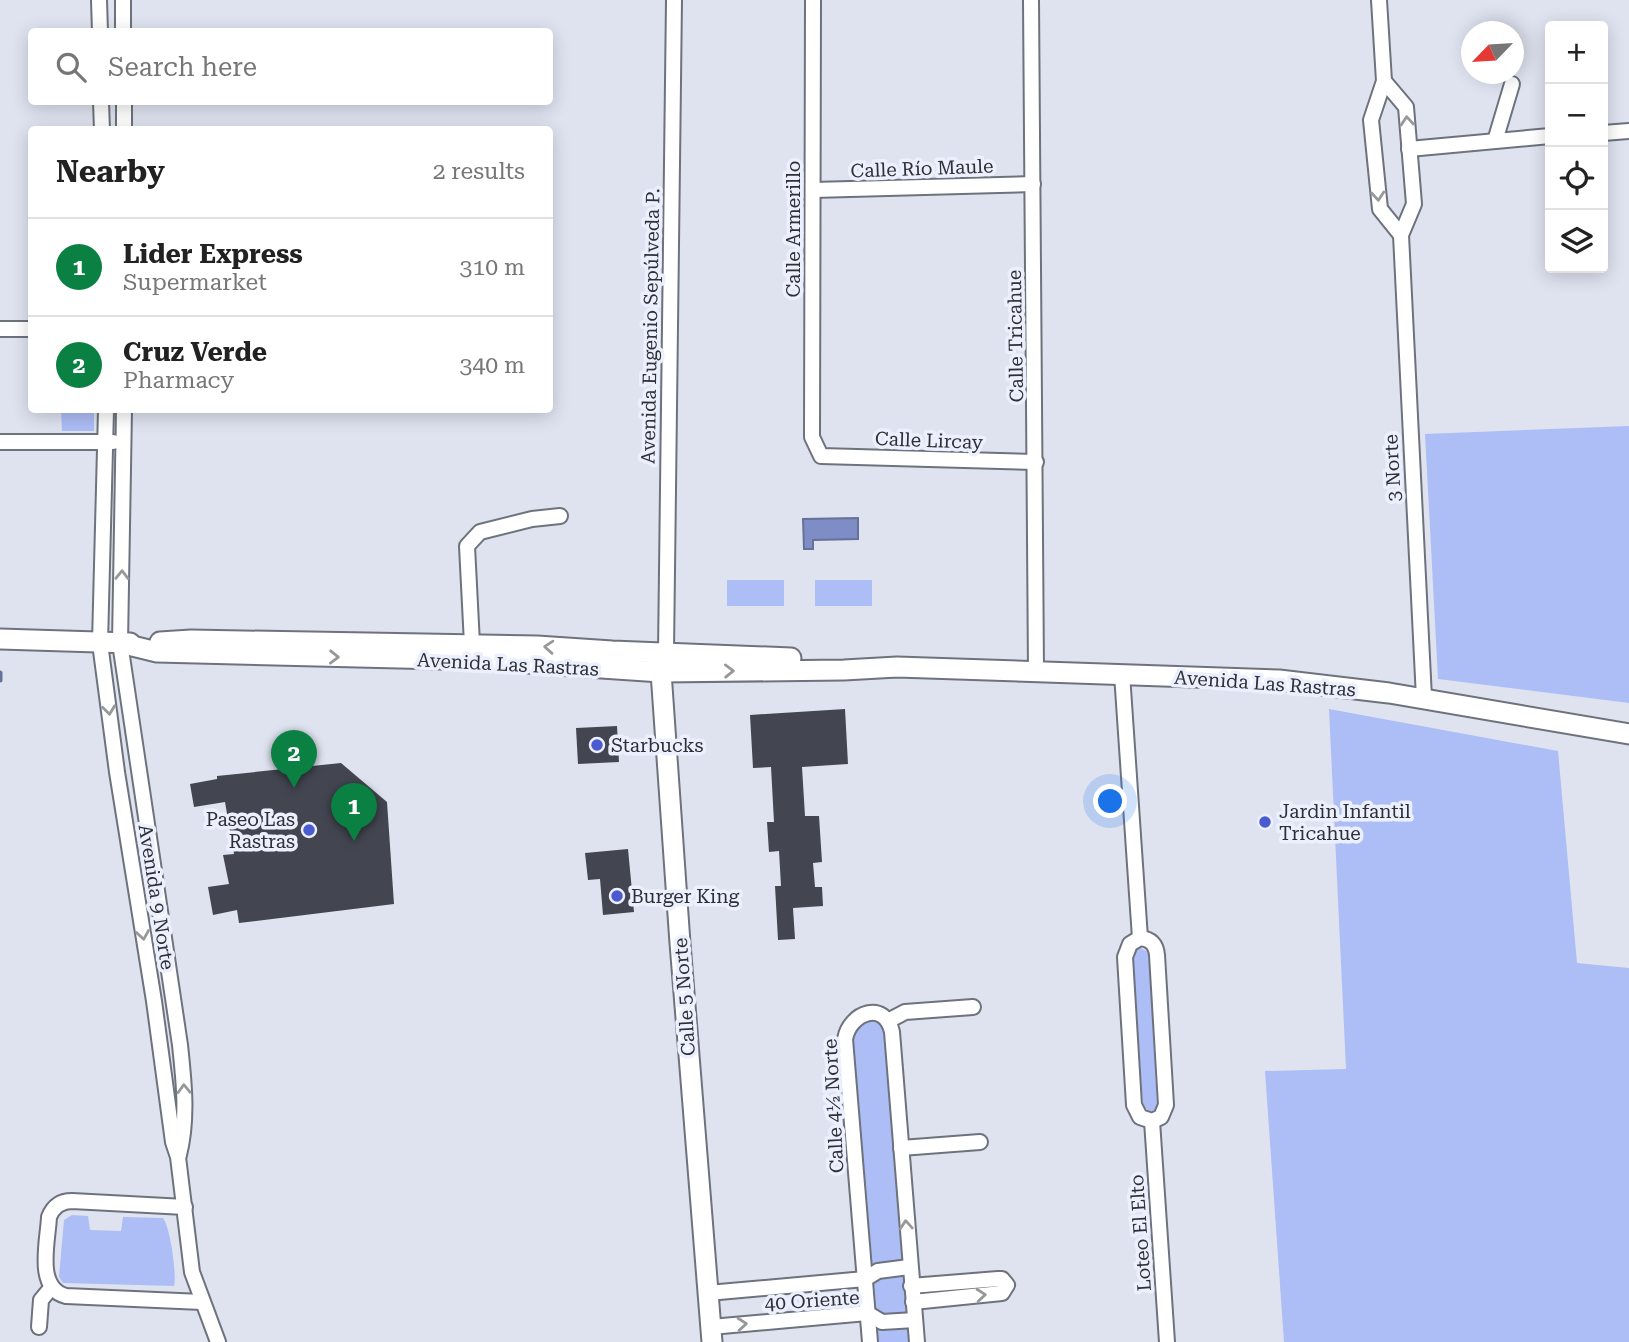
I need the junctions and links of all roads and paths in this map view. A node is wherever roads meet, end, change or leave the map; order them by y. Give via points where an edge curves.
1 (99, 0) edge
2 (123, 0) edge
3 (674, 0) edge
4 (813, 0) edge
5 (1031, 0) edge
6 (1379, 0) edge
7 (100, 28) edge
8 (123, 28) edge
9 (1384, 81) junction
10 (1512, 84) dead end
11 (101, 105) edge
12 (124, 105) edge
13 (102, 126) edge
14 (124, 126) edge
15 (1629, 131) edge
16 (1608, 133) edge
17 (1545, 136) edge
18 (1495, 141) junction
19 (1409, 149) junction
20 (1033, 184) junction
21 (813, 190) junction
22 (1401, 235) junction
23 (0, 329) edge
24 (28, 329) edge
25 (106, 413) edge
26 (124, 413) edge
27 (0, 442) edge
28 (106, 442) junction
29 (124, 442) junction
30 (821, 456) joint
31 (1036, 463) junction
32 (560, 516) dead end
33 (103, 534) junction
34 (122, 535) junction
35 (0, 639) edge
36 (110, 643) junction
37 (472, 644) junction
38 (666, 652) junction
39 (897, 667) junction
40 (661, 672) junction
41 (1036, 672) junction
42 (1122, 674) junction
43 (1424, 698) junction
44 (1629, 734) edge
45 (138, 770) junction
46 (117, 772) junction
47 (156, 885) junction
48 (136, 889) junction
49 (1140, 938) junction
50 (174, 997) junction
51 (153, 1001) junction
52 (973, 1007) dead end
53 (888, 1021) junction
54 (1152, 1121) junction
55 (980, 1142) dead end
56 (901, 1148) junction
57 (178, 1157) junction
58 (185, 1207) junction
59 (909, 1267) junction
60 (865, 1279) junction
61 (911, 1286) junction
62 (51, 1288) junction
63 (708, 1293) junction
64 (913, 1301) junction
65 (202, 1302) junction
66 (867, 1313) junction
67 (915, 1320) junction
68 (39, 1326) dead end
69 (712, 1334) edge
70 (218, 1342) edge
71 (870, 1342) edge
72 (916, 1342) edge
73 (1167, 1342) edge

1 - 7 street
2 - 8 street
3 - 38 street, Avenida Eugenio Sepúlveda P.
4 - 21 street, Calle Armerillo
5 - 20 street, Calle Tricahue
6 - 9 street
19 -> 9 street, 3 Norte via 1406,107
9 -> 22 street via 1371,120 1380,209
10 - 18 street
11 - 13 street
12 - 14 street
15 - 16 street
17 - 18 street
18 - 19 street
19 - 22 street, 3 Norte via 1415,204
20 - 21 street, Calle Río Maule
20 - 31 street, Calle Tricahue
21 - 30 street, Calle Armerillo via 812,437
22 - 43 street, 3 Norte
23 - 24 street
25 - 28 street
26 - 29 street
27 - 28 street
28 - 29 street
28 - 33 street
29 - 34 street
30 - 31 street, Calle Lircay
31 - 41 street, Calle Tricahue
32 - 37 street via 480,532 467,546
33 - 34 street
33 - 36 street
36 -> 34 street
35 - 36 street, Avenida Las Rastras
36 - 37 street, Avenida Las Rastras
36 -> 40 street, Avenida Las Rastras via 157,652 482,660
36 - 45 street, Avenida 9 Norte
36 -> 46 street, Avenida 9 Norte
38 -> 37 street, Avenida Las Rastras
38 - 39 street, Avenida Las Rastras
38 - 40 street, Calle 5 Norte
40 -> 39 street, Avenida Las Rastras
39 - 41 street, Avenida Las Rastras
40 - 63 street, Calle 5 Norte
41 - 42 street, Avenida Las Rastras
42 - 43 street, Avenida Las Rastras via 1279,680
42 - 49 street
43 - 44 street, Avenida Las Rastras
45 - 46 street
45 - 47 street, Avenida 9 Norte
46 - 48 street, Avenida 9 Norte
47 - 48 street
47 - 50 street, Avenida 9 Norte
48 -> 51 street, Avenida 9 Norte
49 - 54 street via 1129,944 1125,957 1135,1105 1140,1117
49 - 54 street, Loteo El Elto via 1151,941 1157,950 1166,1105 1161,1117
50 - 51 street
57 -> 50 street, Avenida 9 Norte via 184,1090
51 - 57 street, Avenida 9 Norte
52 - 53 street via 912,1011
53 - 56 street
53 - 60 street, Calle 4½ Norte via 876,1014 862,1014 850,1024 845,1039
54 - 73 street, Loteo El Elto
55 - 56 street
59 -> 56 street
57 - 58 street, Avenida 9 Norte
58 - 62 street via 72,1201 57,1205 49,1217 46,1277
58 - 65 street, Avenida 9 Norte via 190,1259
59 - 60 street, 40 Oriente via 878,1271
59 - 61 street
60 - 63 street, 40 Oriente
60 - 66 street, Calle 4½ Norte
61 - 64 street
64 -> 61 street via 1002,1293 1007,1285 998,1279
62 - 65 street via 66,1296
62 - 68 street via 41,1300
63 - 69 street, Calle 5 Norte
64 - 67 street
65 - 70 street, Avenida 9 Norte
66 - 67 street, 40 Oriente via 882,1322
69 -> 66 street, 40 Oriente
66 - 71 street, Calle 4½ Norte
67 - 72 street

